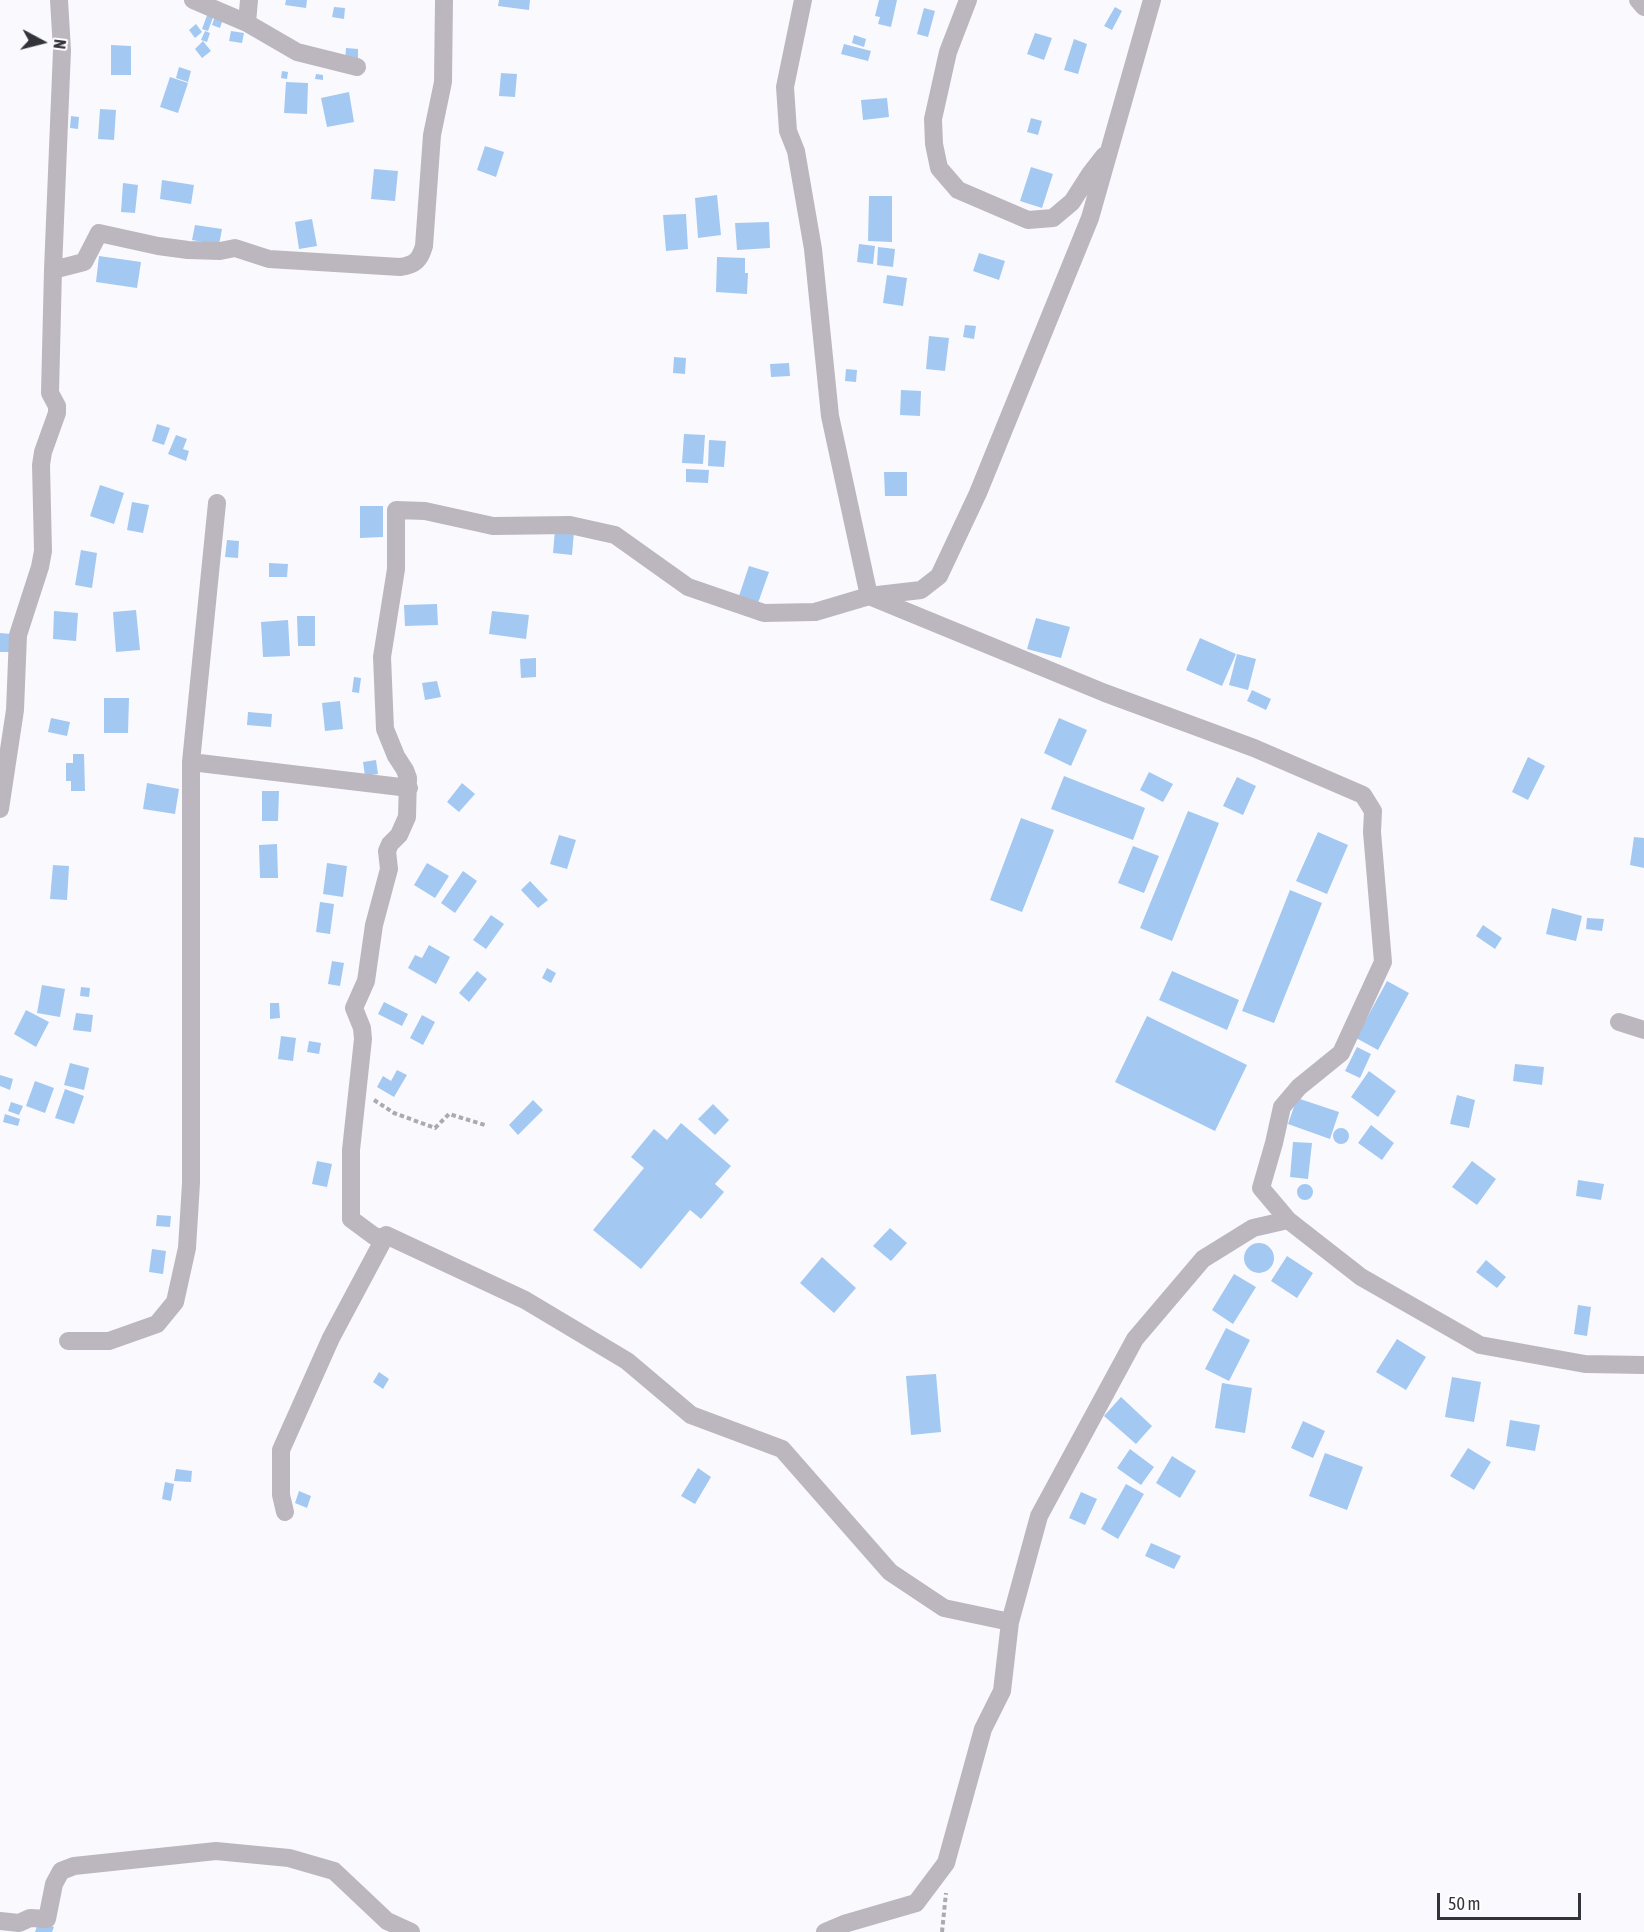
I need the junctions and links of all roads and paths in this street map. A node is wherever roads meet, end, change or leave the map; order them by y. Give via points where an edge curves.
1 (59, 0) edge
2 (193, 0) edge
3 (249, 0) edge
4 (444, 0) edge
5 (803, 0) edge
6 (968, 0) edge
7 (1152, 0) edge
8 (1638, 0) edge
9 (1644, 7) edge
10 (246, 23) junction
11 (357, 68) dead end
12 (1108, 152) junction
13 (52, 270) junction
14 (217, 503) dead end
15 (869, 596) junction
16 (190, 762) junction
17 (409, 788) junction
18 (0, 809) edge
19 (1619, 1022) dead end
20 (1644, 1030) edge
21 (358, 1090) junction
22 (485, 1125) dead end
23 (1288, 1220) junction
24 (384, 1238) junction
25 (68, 1341) dead end
26 (1644, 1365) edge
27 (285, 1512) dead end
28 (1010, 1622) junction
29 (0, 1921) edge
30 (411, 1932) edge
31 (825, 1932) edge

1 - 13 street via 62,50
2 - 10 street
3 - 10 street
4 - 13 street via 443,82 432,135 424,246 420,258 411,266 292,261 235,248 188,250 99,233 84,262
5 - 15 street via 785,87 788,131 796,151 813,249 830,416
6 - 12 street via 948,52 933,119 939,168 958,190 1028,220 1053,218 1072,202
7 - 12 street
8 - 9 street
10 - 11 street via 297,52
12 - 15 street via 1090,218 1056,306 939,576 921,590
13 - 18 street via 50,393 57,412 41,465 42,551 18,635 15,710
14 - 16 street
15 - 17 street via 815,612 764,613 688,587 615,536 570,525 493,526 425,511 396,510 396,569 382,657 385,729 405,770
15 - 23 street via 1363,795 1373,811 1383,962 1341,1053 1299,1087 1282,1107 1261,1188
16 - 17 street
16 - 25 street via 191,1183 187,1248 176,1302 157,1324 110,1341
17 - 21 street via 404,826 387,851 389,869 375,918 366,981 354,1008 363,1033
19 - 20 street
21 - 22 path via 394,1113 435,1128 449,1114
21 - 24 street via 351,1150 351,1219 374,1236
23 - 26 street via 1361,1277 1480,1346 1585,1364
23 - 28 street via 1253,1228 1203,1259 1135,1339 1039,1516
24 - 27 street via 331,1338 281,1450
24 - 28 street via 386,1235 525,1300 627,1361 691,1415 782,1449 890,1572 944,1608
28 - 31 street via 1002,1691 983,1729 946,1863 916,1903
29 - 30 street via 47,1919 54,1884 61,1871 74,1866 216,1851 289,1858 334,1871 387,1921

